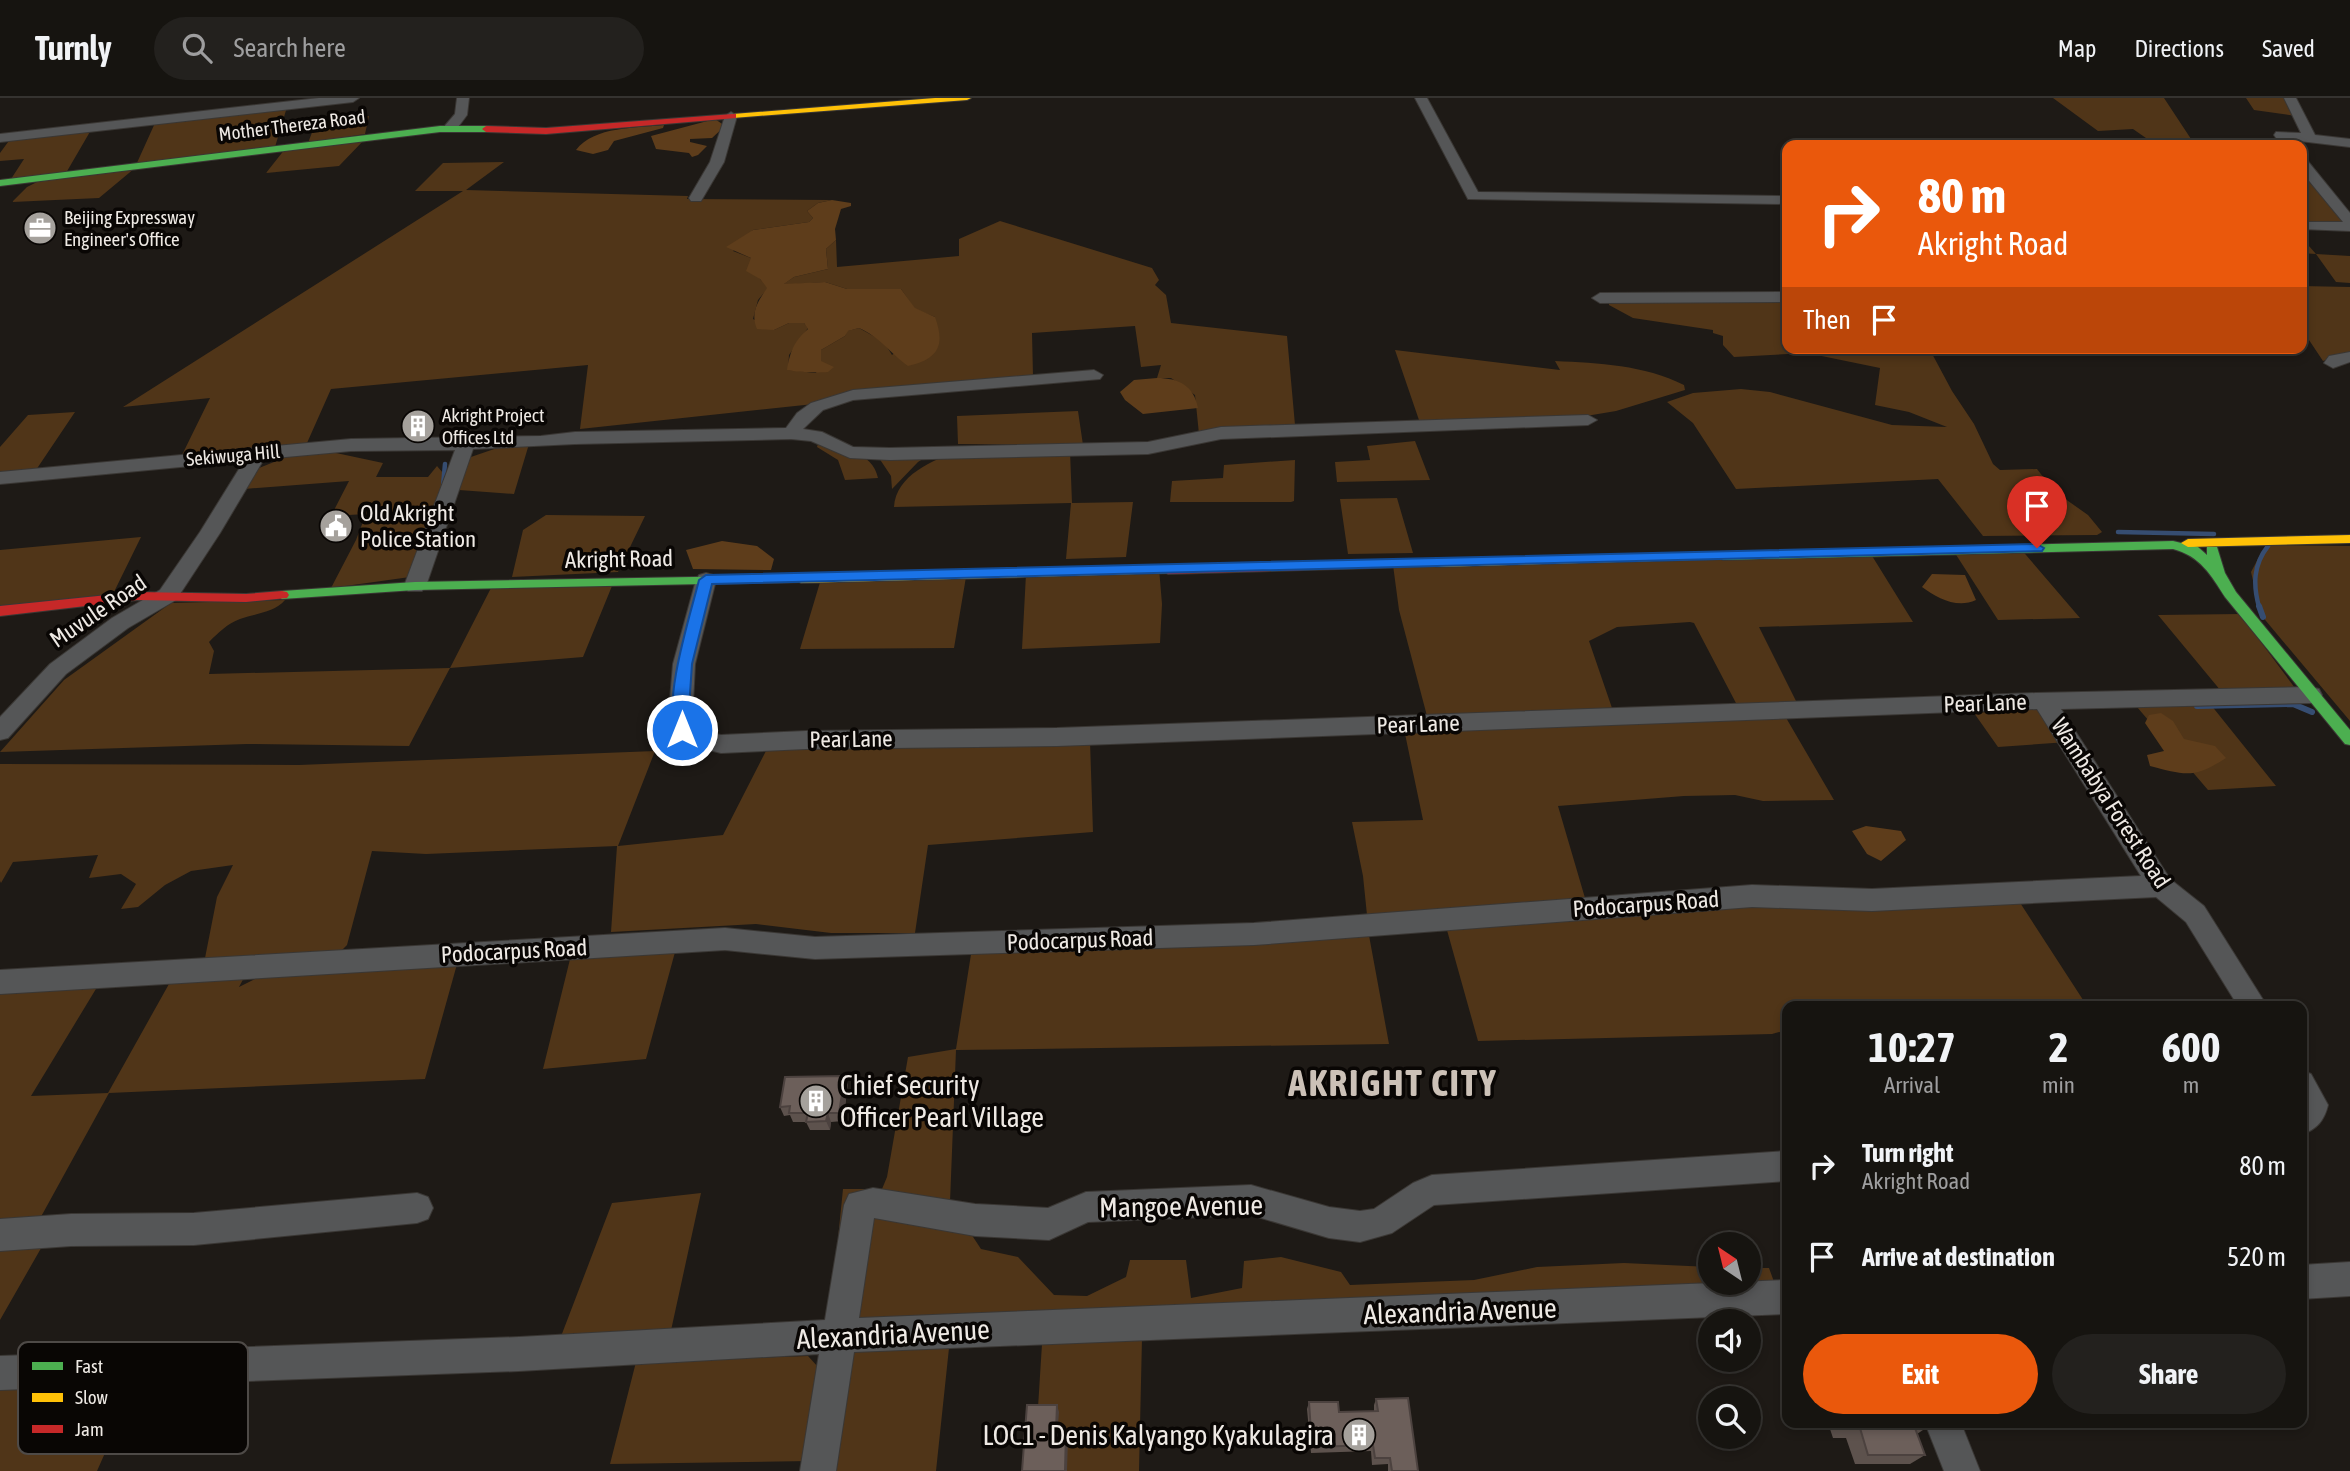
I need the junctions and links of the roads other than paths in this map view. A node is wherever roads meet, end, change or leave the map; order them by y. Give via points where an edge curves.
1 (353, 98) edge
2 (463, 98) edge
3 (967, 98) edge
4 (1422, 98) edge
5 (2290, 98) edge
6 (891, 99) edge
7 (731, 116) junction
8 (450, 128) junction
9 (2309, 137) junction
10 (0, 138) edge
11 (2284, 140) edge
12 (2350, 143) edge
13 (2307, 169) edge
14 (0, 183) edge
15 (696, 198) dead end
16 (1782, 200) edge
17 (2350, 222) edge
18 (2307, 226) edge
19 (2350, 227) edge
20 (1782, 297) edge
21 (1600, 298) dead end
22 (2350, 357) edge
23 (2333, 363) dead end
24 (1094, 375) dead end
25 (1588, 420) dead end
26 (791, 433) junction
27 (466, 444) junction
28 (258, 453) junction
29 (0, 478) edge
30 (2350, 539) edge
31 (2211, 541) junction
32 (2164, 545) junction
33 (2216, 570) junction
34 (2240, 574) dead end
35 (706, 580) junction
36 (415, 586) junction
37 (168, 595) junction
38 (2241, 605) junction
39 (0, 611) edge
40 (2311, 695) junction
41 (2044, 701) junction
42 (0, 732) edge
43 (2350, 740) edge
44 (2161, 886) junction
45 (0, 982) edge
46 (2250, 1001) edge
47 (1782, 1166) edge
48 (417, 1208) dead end
49 (0, 1235) edge
50 (2350, 1279) edge
51 (2307, 1282) edge
52 (1782, 1297) edge
53 (838, 1336) junction
54 (248, 1364) edge
55 (18, 1372) edge
56 (0, 1373) edge
57 (1945, 1428) edge
58 (818, 1471) edge
59 (1962, 1471) edge

1 - 10 street
2 - 8 street via 461,115
3 - 6 street, Mother Thereza Road
4 - 16 street via 1473,196
5 - 9 street
6 - 7 street, Mother Thereza Road
7 - 8 street, Mother Thereza Road via 545,131
7 - 15 street via 717,162
8 - 14 street, Mother Thereza Road
9 - 11 street via 2281,135
9 - 12 street
13 - 17 street
18 - 19 street
20 - 21 street
22 - 23 street
24 - 26 street via 853,395 815,407
25 - 26 street, Sekiwuga Hill via 1221,433 1148,448 864,454
26 - 27 street, Sekiwuga Hill
27 - 28 street, Sekiwuga Hill via 372,444
27 - 36 street
28 - 29 street, Sekiwuga Hill
28 - 37 street, Muvule Road
30 - 31 street via 2243,548
31 - 32 street
31 - 33 street
32 - 33 street via 2183,544
32 - 35 street, Akright Road
33 - 38 street
34 - 38 street
35 - 36 street, Akright Road
35 - 41 street, Pear Lane via 684,664 680,723 693,738 721,744 1057,737
36 - 37 street, Akright Road via 246,598
37 - 39 street, Akright Road
37 - 42 street, Muvule Road via 120,623 58,669
38 - 40 street
40 - 41 street, Pear Lane
40 - 43 street
41 - 44 street, Wambabya Forest Road
44 - 45 street, Podocarpus Road via 1872,900 1752,896 1254,934 815,948 725,939
44 - 46 street, Wambabya Forest Road via 2195,914
47 - 53 street, Mangoe Avenue via 1432,1190 1413,1198 1399,1214 1371,1226 1350,1226 1251,1200 1086,1207 1049,1224 860,1205
48 - 49 street via 194,1229
50 - 51 street
52 - 53 street, Alexandria Avenue
53 - 54 street, Alexandria Avenue
53 - 58 street
55 - 56 street, Alexandria Avenue
57 - 59 street

